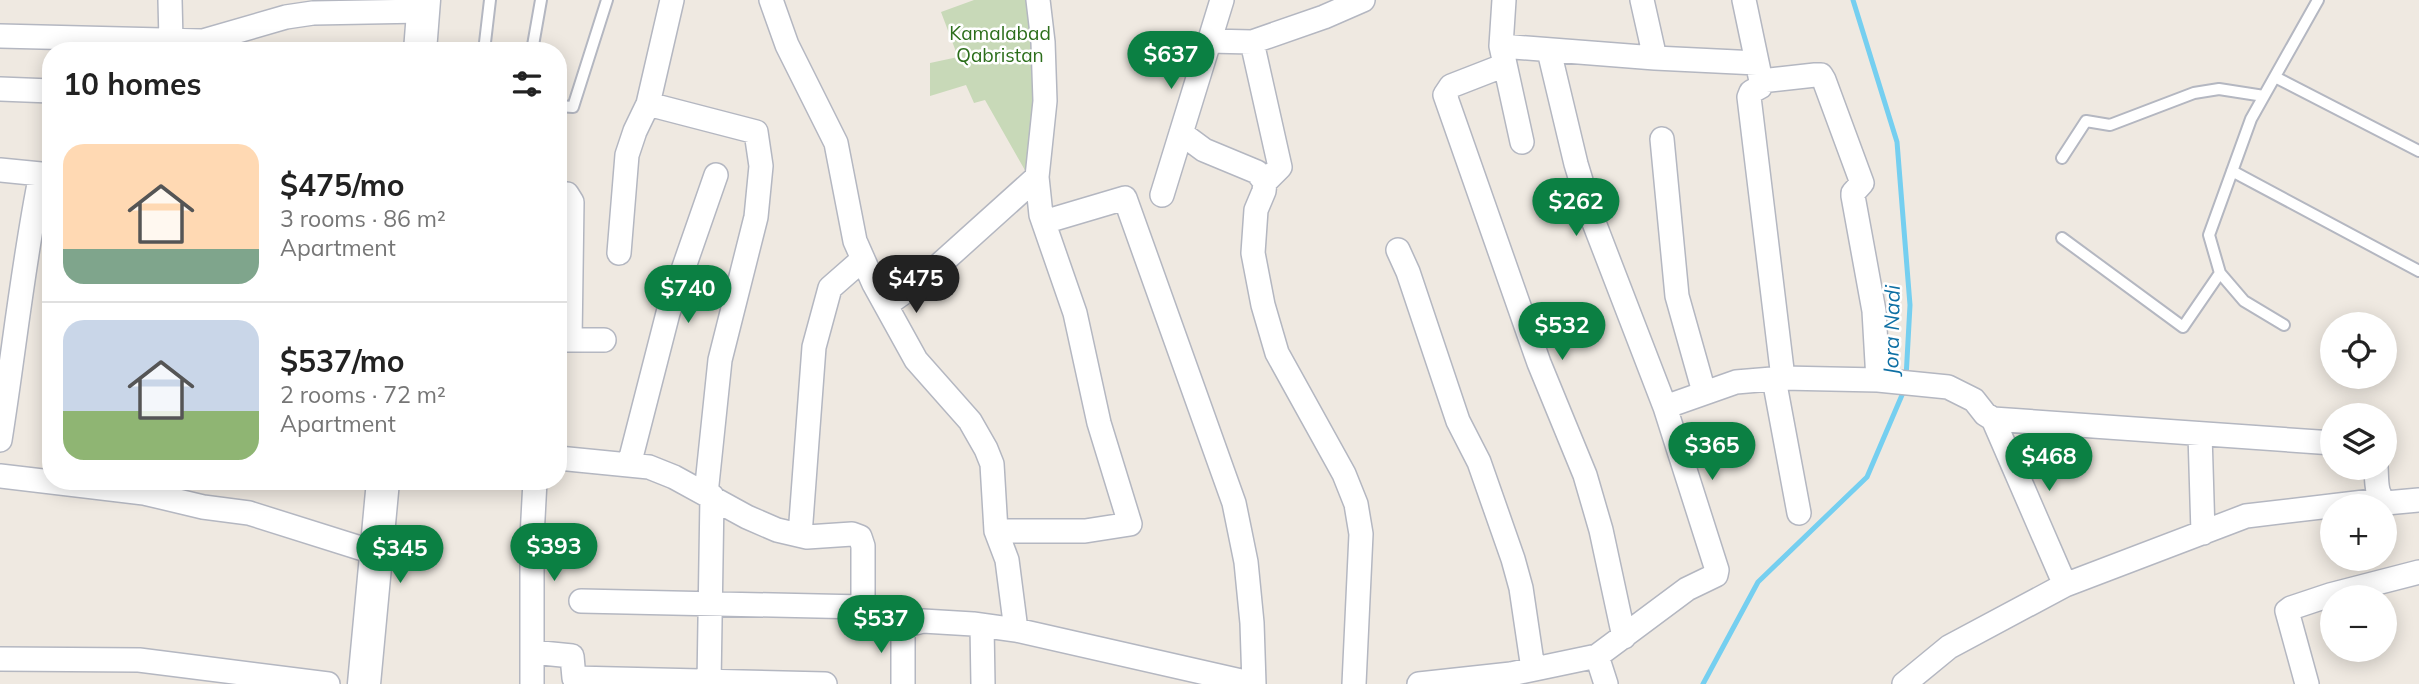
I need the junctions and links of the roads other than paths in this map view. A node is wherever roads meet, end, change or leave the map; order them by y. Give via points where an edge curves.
1 (170, 0) edge
2 (490, 0) edge
3 (541, 0) edge
4 (607, 0) edge
5 (672, 0) edge
6 (771, 0) edge
7 (1038, 0) edge
8 (1222, 0) edge
9 (1363, 0) edge
10 (1504, 0) edge
11 (1642, 0) edge
12 (1744, 0) edge
13 (2314, 1) edge
14 (424, 6) edge
15 (0, 36) edge
16 (171, 41) junction
17 (1209, 41) junction
18 (421, 42) edge
19 (485, 42) edge
20 (534, 42) edge
21 (1252, 42) junction
22 (1549, 51) junction
23 (1503, 55) junction
24 (1655, 58) junction
25 (1759, 72) junction
26 (2275, 77) junction
27 (0, 89) edge
28 (42, 91) edge
29 (2264, 96) junction
30 (648, 104) junction
31 (567, 107) edge
32 (1181, 133) junction
33 (1662, 139) dead end
34 (1522, 142) dead end
35 (2419, 151) edge
36 (2062, 158) dead end
37 (0, 170) edge
38 (2232, 170) junction
39 (42, 175) edge
40 (716, 175) dead end
41 (1037, 177) junction
42 (1265, 182) junction
43 (42, 189) edge
44 (567, 194) edge
45 (1162, 195) dead end
46 (1044, 222) junction
47 (2062, 238) dead end
48 (1398, 250) dead end
49 (619, 253) dead end
50 (863, 259) junction
51 (2419, 271) edge
52 (2220, 273) junction
53 (567, 288) edge
54 (886, 305) junction
55 (2284, 325) dead end
56 (567, 340) edge
57 (604, 340) dead end
58 (1779, 378) junction
59 (1878, 380) junction
60 (1704, 392) junction
61 (1665, 407) junction
62 (1993, 419) junction
63 (2200, 434) junction
64 (0, 440) edge
65 (2320, 442) edge
66 (567, 459) edge
67 (629, 465) junction
68 (0, 476) edge
69 (42, 481) edge
70 (119, 490) edge
71 (382, 490) edge
72 (535, 490) edge
73 (709, 495) junction
74 (2419, 500) edge
75 (2397, 502) edge
76 (2320, 507) edge
77 (1799, 513) dead end
78 (996, 531) junction
79 (2203, 533) junction
80 (800, 535) junction
81 (376, 553) junction
82 (2419, 572) edge
83 (2065, 585) junction
84 (581, 601) dead end
85 (710, 603) junction
86 (863, 607) junction
87 (982, 625) junction
88 (902, 626) junction
89 (1016, 630) junction
90 (1624, 637) junction
91 (532, 652) junction
92 (1597, 656) junction
93 (0, 659) edge
94 (1519, 676) edge
95 (709, 682) edge
96 (328, 684) edge
97 (365, 684) edge
98 (532, 684) edge
99 (825, 684) edge
100 (903, 684) edge
101 (983, 684) edge
102 (1254, 684) edge
103 (1354, 684) edge
104 (1419, 684) edge
105 (1606, 684) edge
106 (1904, 684) edge
107 (2307, 684) edge

1 - 16 street
2 - 19 lane
3 - 20 lane
4 - 31 lane via 573,107
5 - 30 street
6 - 50 street via 787,45 836,143 855,241
7 - 41 street via 1045,101
8 - 17 street
9 - 21 street
10 - 23 street
11 - 24 street
12 - 25 street
13 - 26 lane
14 - 16 street via 313,13 203,41
14 - 18 main road
15 - 16 street
17 - 21 street
17 - 32 street
21 - 42 street via 1280,167
22 - 23 street
22 - 24 street
22 - 61 street via 1592,220
23 - 34 street
23 - 90 street via 1451,86 1445,95 1539,363 1585,475
24 - 25 street
25 - 58 street via 1760,87 1749,97
25 - 59 street via 1821,75 1824,80 1862,183 1853,197 1874,311
26 - 29 lane
26 - 35 lane
27 - 28 street
29 - 36 lane via 2219,89 2194,93 2110,125 2086,121
29 - 38 lane
30 - 49 street via 627,155
30 - 73 street via 756,132 761,166 756,218 720,360
32 - 42 street via 1204,149 1257,172
32 - 45 street
33 - 60 street via 1677,296
37 - 39 street
38 - 51 lane
38 - 52 lane via 2208,235
40 - 67 street via 668,313
41 - 46 street
41 - 54 street via 927,276
42 - 103 street via 1256,210 1253,253 1263,305 1277,353 1356,504 1361,534
43 - 64 street via 29,234
44 - 53 street via 572,202
46 - 78 street via 1075,313 1099,423 1130,524 1085,531
46 - 102 street via 1125,198 1234,503 1246,562
47 - 52 lane via 2183,327
48 - 94 street via 1513,559 1521,588
50 - 54 street
50 - 80 street via 830,288 814,347
52 - 55 lane via 2244,301
54 - 78 street via 916,359 970,421 986,450 992,464
56 - 57 street
58 - 59 street
58 - 60 street via 1729,383
58 - 77 street
59 - 62 street via 1948,387 1974,400
60 - 61 street
61 - 90 street via 1717,570
62 - 63 street
62 - 83 street
63 - 65 street
63 - 79 street
66 - 67 street
67 - 73 street via 649,467
68 - 69 street
70 - 81 street via 250,513
71 - 81 main road
72 - 91 street
73 - 80 street via 747,517
73 - 85 street
74 - 75 street
76 - 79 street via 2246,516
78 - 89 street via 1007,560
79 - 83 street
80 - 86 street via 860,537
81 - 97 main road
82 - 107 street via 2287,611
83 - 106 street via 1949,647
84 - 85 street
85 - 86 street
85 - 95 street
86 - 88 street via 866,623 874,627
87 - 88 street via 923,621
87 - 89 street
87 - 101 street
88 - 100 street
89 - 102 street
90 - 92 street
91 - 95 street via 572,656 574,678
91 - 98 street
92 - 94 street
92 - 105 street
93 - 96 street via 139,660
94 - 104 street
95 - 99 street

